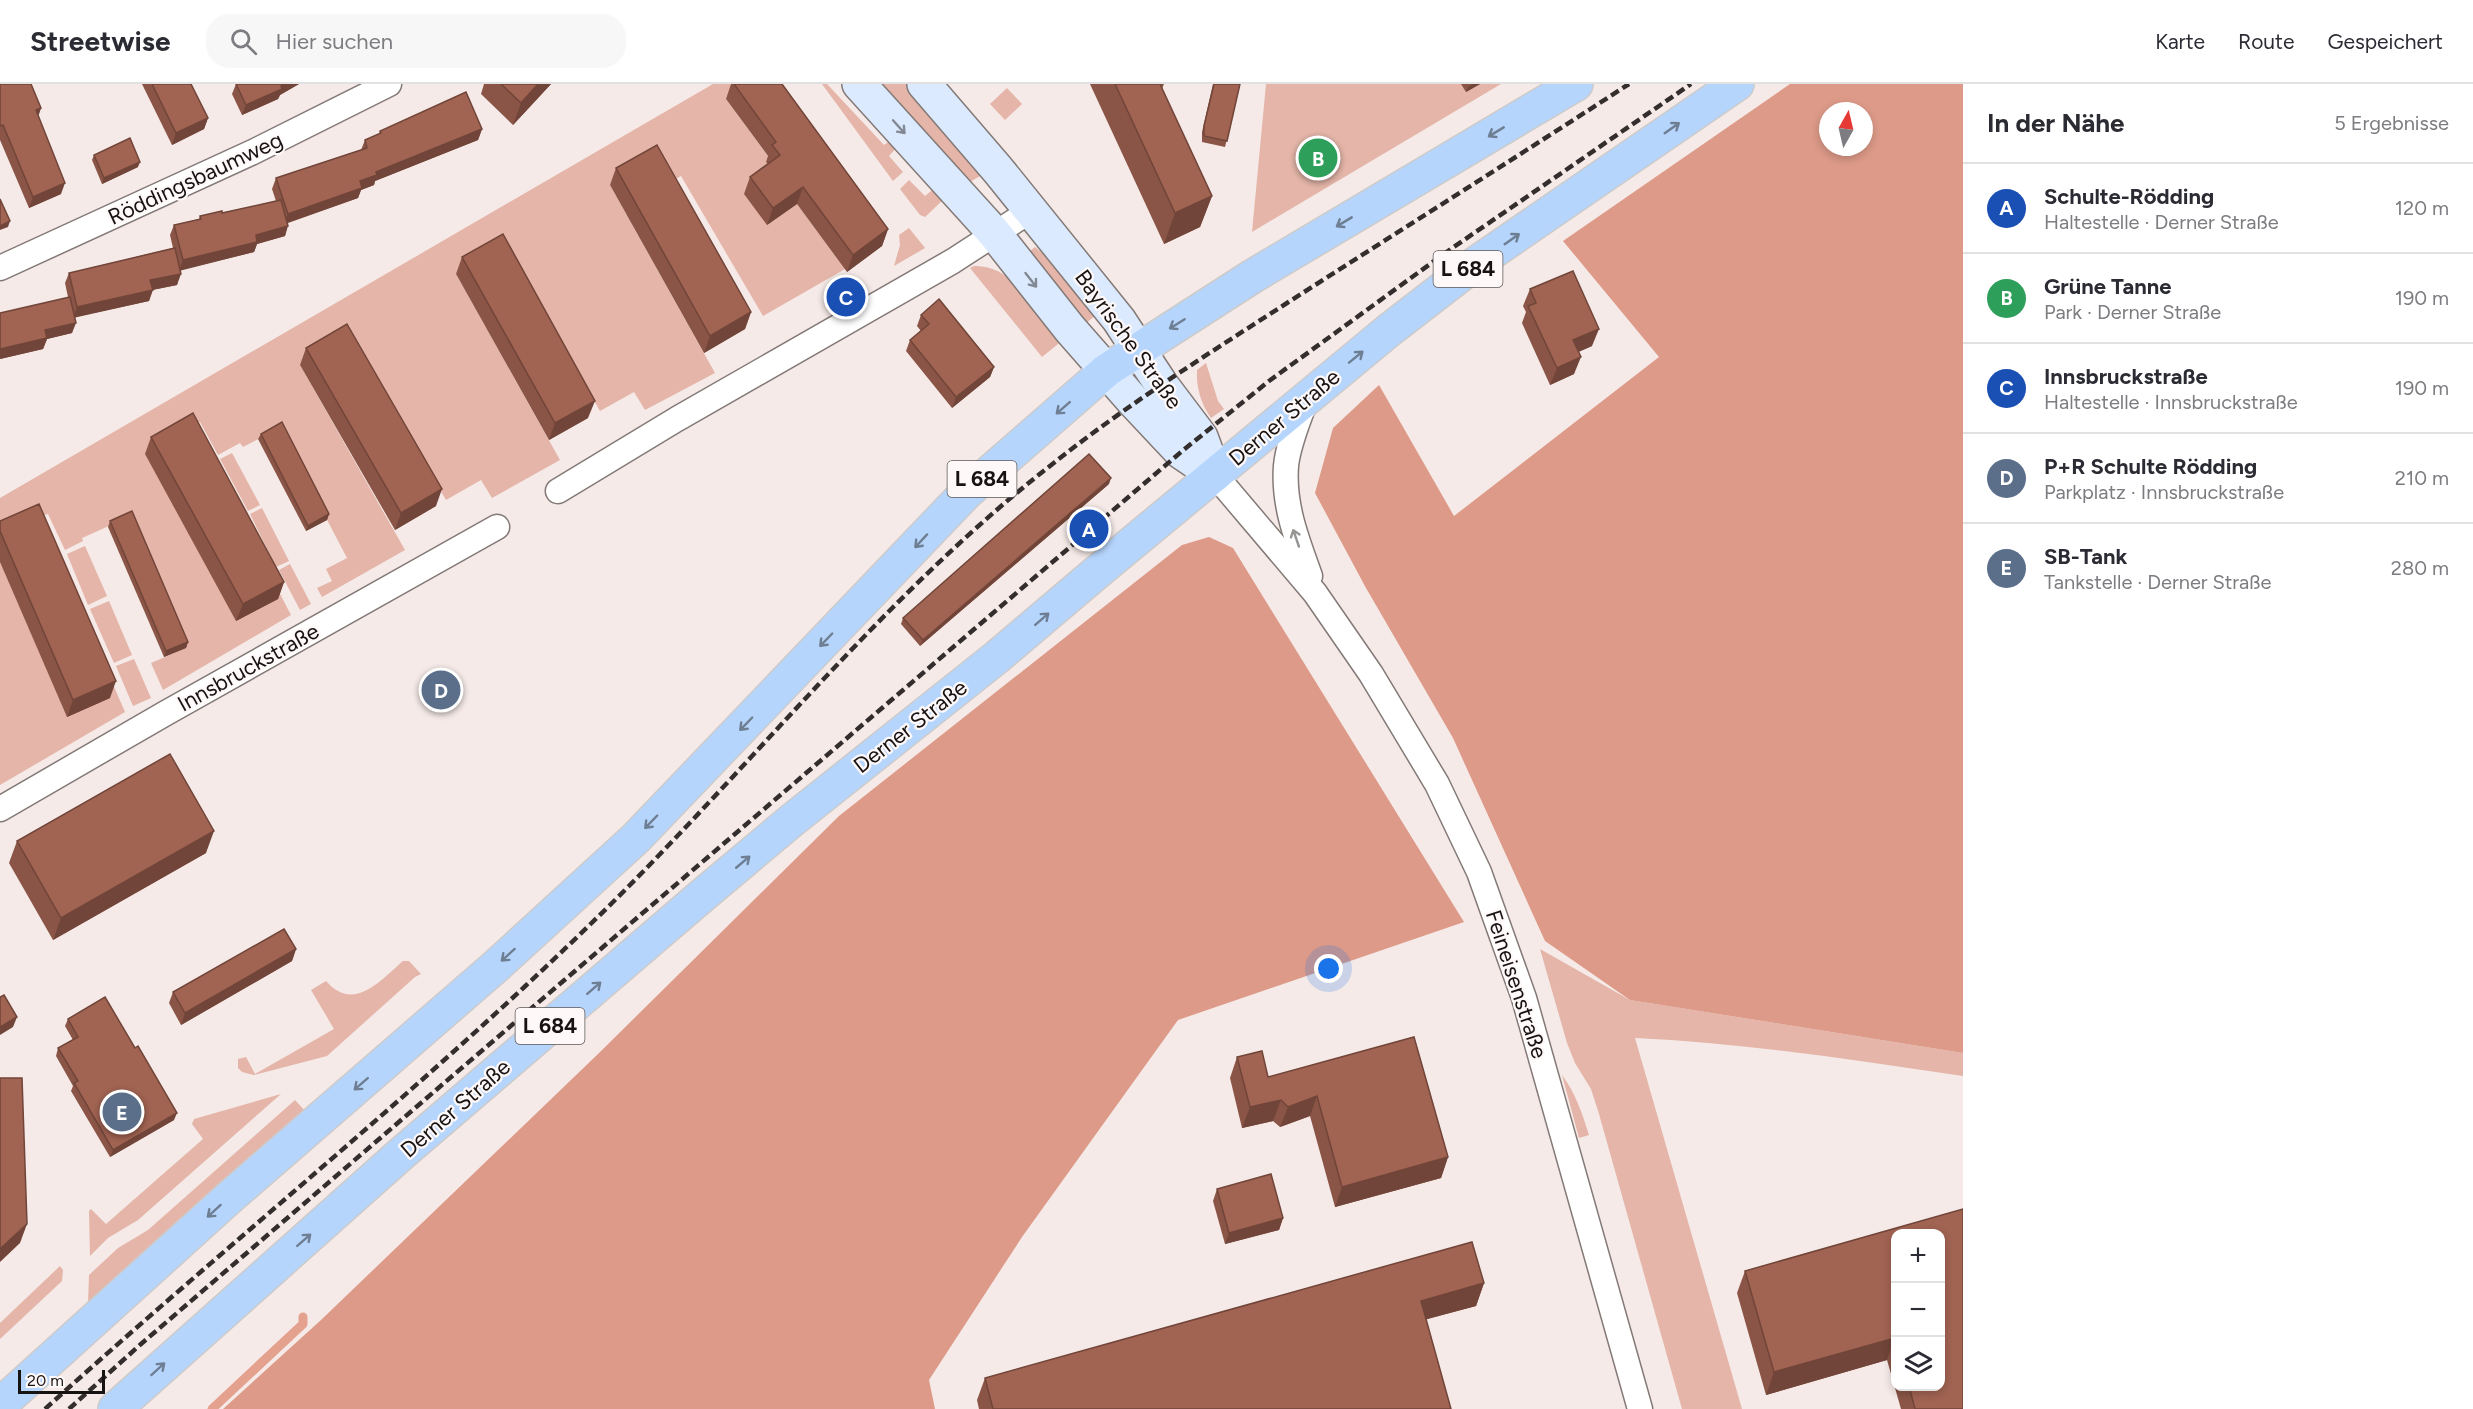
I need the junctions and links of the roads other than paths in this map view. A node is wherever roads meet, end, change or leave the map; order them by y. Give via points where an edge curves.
1 (389, 84) edge
2 (860, 84) edge
3 (924, 84) edge
4 (1576, 84) edge
5 (1737, 84) edge
6 (1030, 210) junction
7 (995, 234) junction
8 (0, 268) edge
9 (1138, 348) junction
10 (1107, 370) junction
11 (1307, 398) junction
12 (1215, 475) junction
13 (558, 491) dead end
14 (497, 527) dead end
15 (1315, 593) junction
16 (0, 809) edge
17 (0, 1405) edge
18 (115, 1409) edge
19 (1640, 1409) edge

1 - 8 street, Röddingsbaumweg via 253,152
2 -> 7 street, Bayrische Straße
3 - 6 street, Bayrische Straße
4 -> 9 main road, L 684
11 -> 5 main road, Derner Straße / L 684 via 1472,266
6 - 7 street
6 - 9 street, Bayrische Straße
7 -> 10 street, Bayrische Straße
7 - 13 street
9 - 10 main road, L 684
9 - 12 street, Bayrische Straße via 1201,437
10 - 12 street, Feineisenstraße via 1181,452
10 -> 17 main road, L 684 via 966,494 636,838
11 - 12 main road, Derner Straße / L 684
15 -> 11 street, Feineisenstraße via 1293,530 1286,493 1286,465
12 - 15 street, Feineisenstraße
18 -> 12 main road, Derner Straße / L 684 via 401,1154 696,901
14 - 16 street, Innsbruckstraße
15 - 19 street, Feineisenstraße via 1371,674 1437,784 1479,872 1524,998

